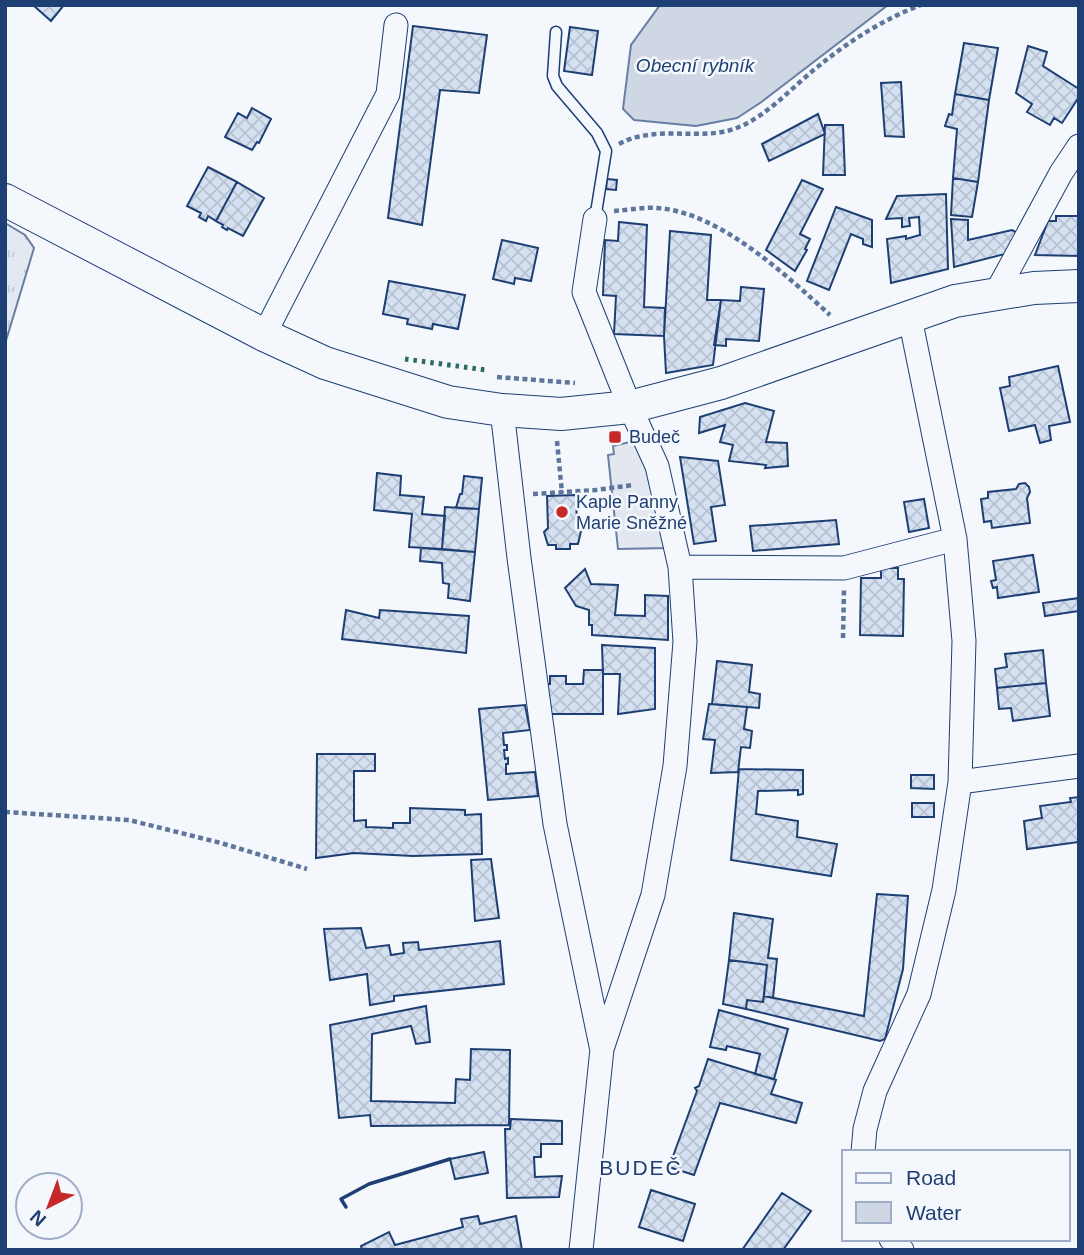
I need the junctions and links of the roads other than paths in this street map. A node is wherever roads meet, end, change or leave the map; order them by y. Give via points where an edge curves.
1 (396, 25) dead end
2 (556, 32) dead end
3 (1079, 146) edge
4 (5, 200) edge
5 (595, 219) joint
6 (1079, 286) edge
7 (996, 293) junction
8 (910, 318) junction
9 (264, 335) junction
10 (629, 407) junction
11 (502, 410) junction
12 (955, 539) junction
13 (680, 568) junction
14 (1079, 766) edge
15 (960, 782) junction
16 (602, 1049) junction
17 (863, 1150) edge
18 (581, 1250) edge

1 - 9 street via 388,94
2 - 5 lane via 556,86 597,133 606,151
3 - 7 street
4 - 9 street
5 - 10 street via 584,292
6 - 7 street
7 - 8 street via 955,301
8 - 10 street via 721,383
8 - 12 street
9 - 11 street via 390,386
10 - 11 street via 561,414
10 - 13 street via 657,466
11 - 16 street via 555,824
12 - 13 street via 844,568
12 - 15 street via 964,641
13 - 16 street via 685,642 675,766 653,895
14 - 15 street
15 - 17 street via 944,890 919,994 875,1091
16 - 18 street

